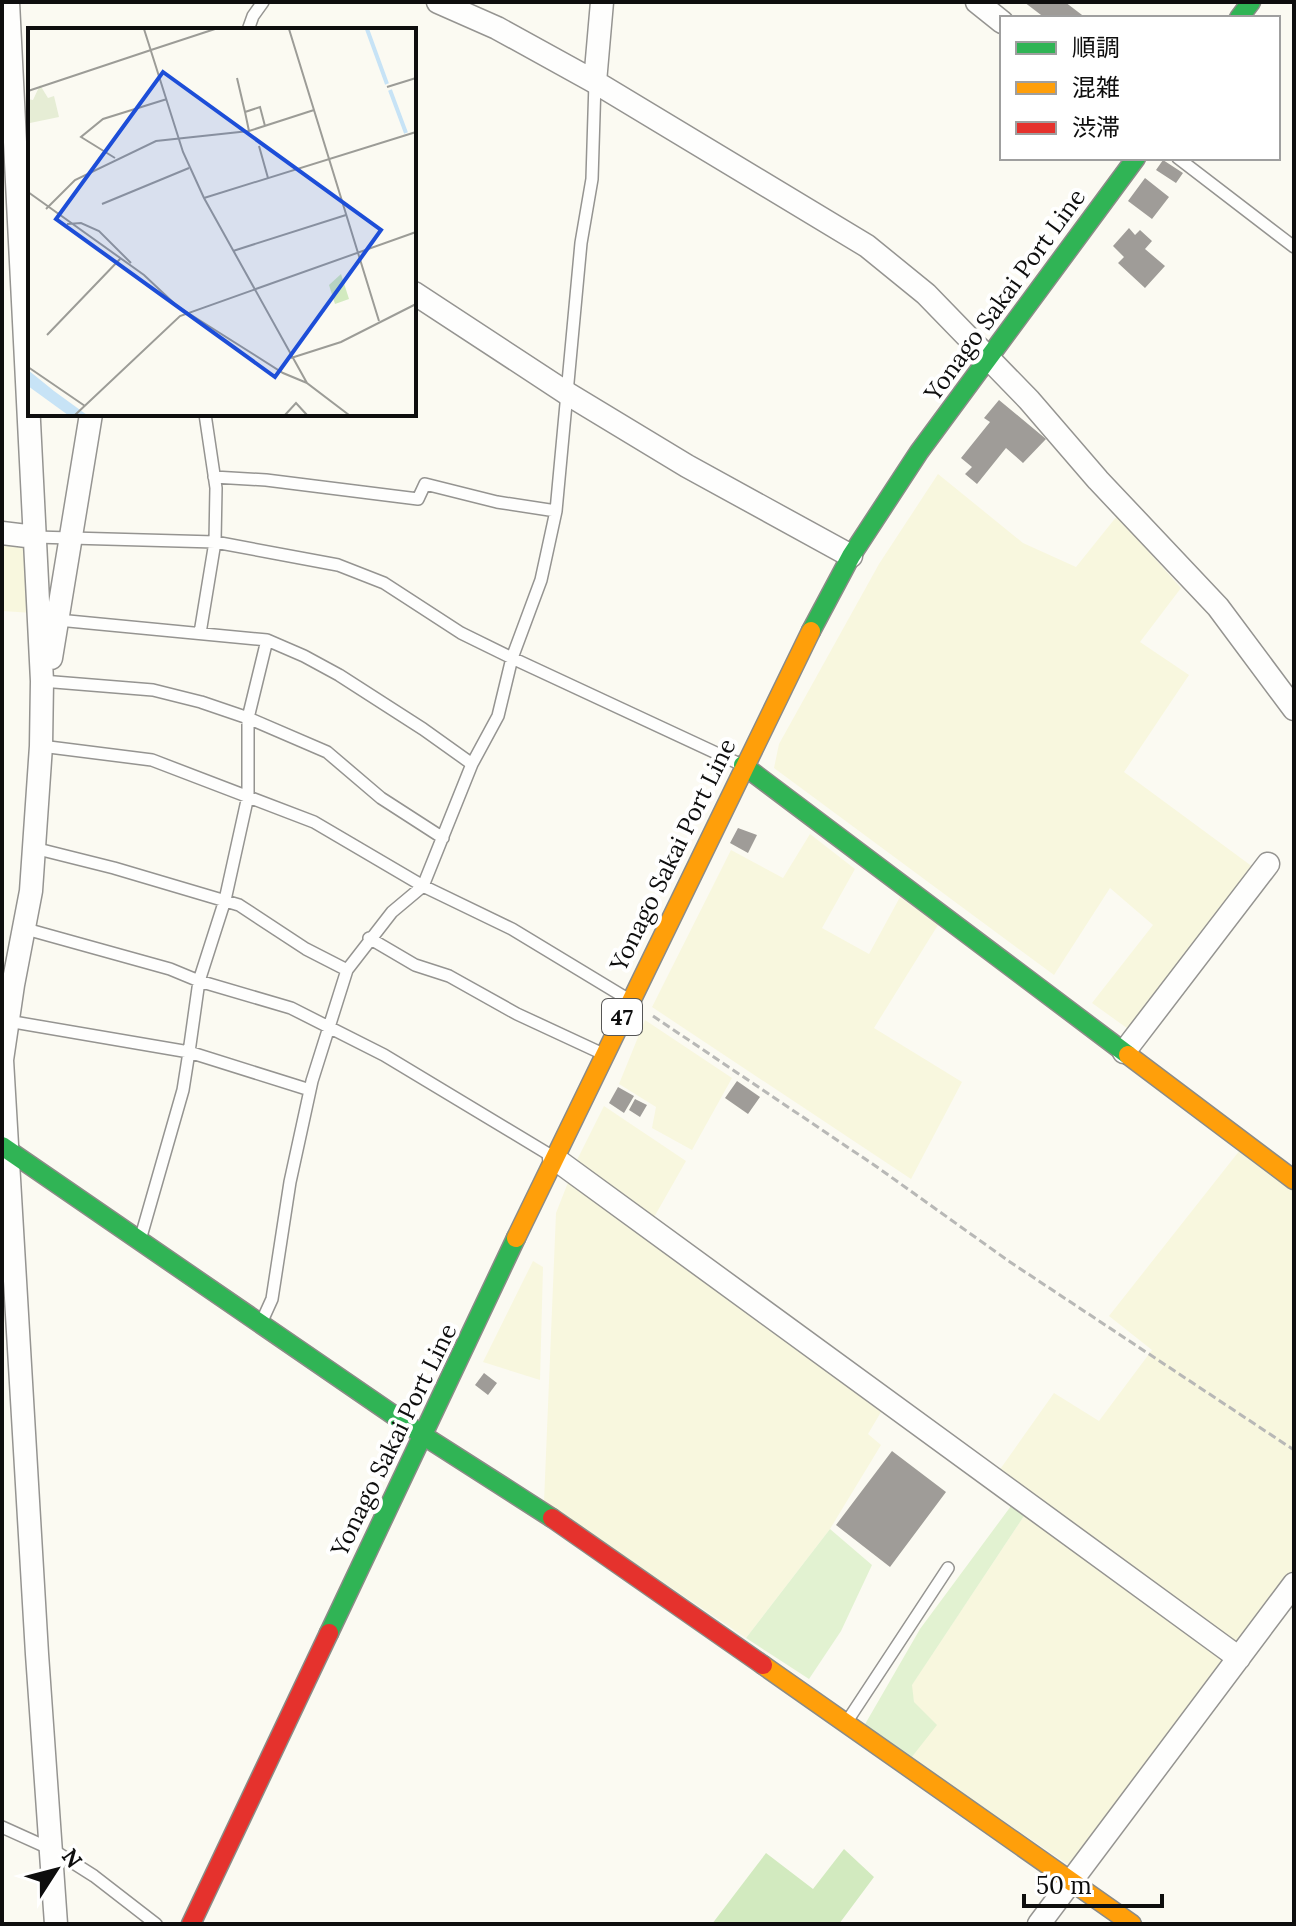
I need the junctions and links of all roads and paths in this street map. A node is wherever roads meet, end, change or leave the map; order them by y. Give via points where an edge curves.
1 (8, 2) edge
2 (263, 2) edge
3 (438, 2) edge
4 (602, 2) edge
5 (977, 2) edge
6 (1000, 20) edge
7 (249, 28) edge
8 (595, 82) junction
9 (20, 89) edge
10 (1135, 160) edge
11 (1181, 160) edge
12 (1294, 247) edge
13 (416, 294) edge
14 (28, 328) edge
15 (988, 358) junction
16 (568, 394) junction
17 (31, 416) edge
18 (91, 416) edge
19 (205, 416) edge
20 (214, 477) junction
21 (556, 511) junction
22 (2, 533) edge
23 (35, 537) junction
24 (70, 537) junction
25 (215, 542) junction
26 (851, 556) junction
27 (58, 620) junction
28 (200, 633) junction
29 (267, 640) junction
30 (512, 658) junction
31 (42, 670) junction
32 (1294, 709) edge
33 (248, 718) junction
34 (41, 746) junction
35 (472, 764) junction
36 (743, 765) junction
37 (248, 796) junction
38 (443, 838) junction
39 (34, 848) junction
40 (1268, 864) dead end
41 (423, 886) junction
42 (225, 900) junction
43 (26, 929) junction
44 (369, 938) junction
45 (347, 970) junction
46 (199, 981) junction
47 (630, 1000) junction
48 (8, 1021) junction
49 (329, 1026) junction
50 (189, 1052) junction
51 (1124, 1052) junction
52 (604, 1054) junction
53 (310, 1090) junction
54 (4, 1147) edge
55 (554, 1158) junction
56 (1294, 1180) edge
57 (139, 1241) junction
58 (260, 1325) junction
59 (424, 1436) junction
60 (1294, 1450) edge
61 (948, 1568) dead end
62 (1294, 1584) edge
63 (1239, 1658) junction
64 (846, 1723) junction
65 (2, 1827) edge
66 (53, 1850) junction
67 (1070, 1881) junction
68 (56, 1924) edge
69 (156, 1924) edge
70 (191, 1924) edge
71 (1039, 1924) edge
72 (1132, 1924) edge

1 - 9 street
2 - 7 lane
3 - 8 street
4 - 8 street
5 - 6 street
8 - 15 street via 867,246 926,294
8 - 16 lane via 592,179
9 - 14 street
10 - 15 street, Yonago Sakai Port Line / 47
11 - 12 lane
13 - 16 street
15 - 26 street, Yonago Sakai Port Line / 47
15 - 32 street via 1218,607
16 - 21 lane
16 - 26 street
17 - 23 street
18 - 24 street
19 - 20 lane
20 - 21 lane via 418,499 425,484
20 - 25 lane
21 - 30 lane via 541,580
22 - 23 street
23 - 24 lane
23 - 31 street
24 - 25 lane
24 - 27 street
25 - 28 lane
25 - 30 lane via 338,565 384,583 461,633
26 - 36 street, Yonago Sakai Port Line / 47
27 - 28 lane
27 - 31 street via 52,658
28 - 29 lane
29 - 33 lane
29 - 35 lane via 339,675
30 - 35 lane via 498,716
30 - 36 lane
31 - 33 lane via 153,690
31 - 34 street
33 - 37 lane
33 - 38 lane via 327,752 381,798
34 - 37 lane via 152,760
34 - 39 street
35 - 38 lane
36 - 47 street, Yonago Sakai Port Line / 47
36 - 51 street
37 - 41 lane via 314,822
37 - 42 lane
38 - 41 lane
39 - 42 lane
39 - 43 street
40 - 51 street
41 - 44 lane
41 - 47 lane via 512,929
42 - 45 lane
42 - 46 lane
43 - 46 lane
43 - 48 street
44 - 45 lane
44 - 52 lane
45 - 49 lane
46 - 49 lane via 291,1008
46 - 50 lane
47 - 52 street, Yonago Sakai Port Line / 47
47 - 60 path
48 - 50 lane
48 - 54 street via 2,1060
49 - 53 lane
49 - 55 lane
50 - 53 lane
50 - 57 lane
51 - 56 street
52 - 55 street, Yonago Sakai Port Line / 47
53 - 58 lane via 272,1299
54 - 57 street
54 - 66 street
55 - 59 street, Yonago Sakai Port Line / 47
55 - 63 street
57 - 58 street
58 - 59 street
59 - 64 street via 515,1492
59 - 70 street, Yonago Sakai Port Line / 47
61 - 64 lane
62 - 63 street
63 - 67 street
64 - 67 street
65 - 66 lane
66 - 68 street
66 - 69 lane
67 - 71 street
67 - 72 street

